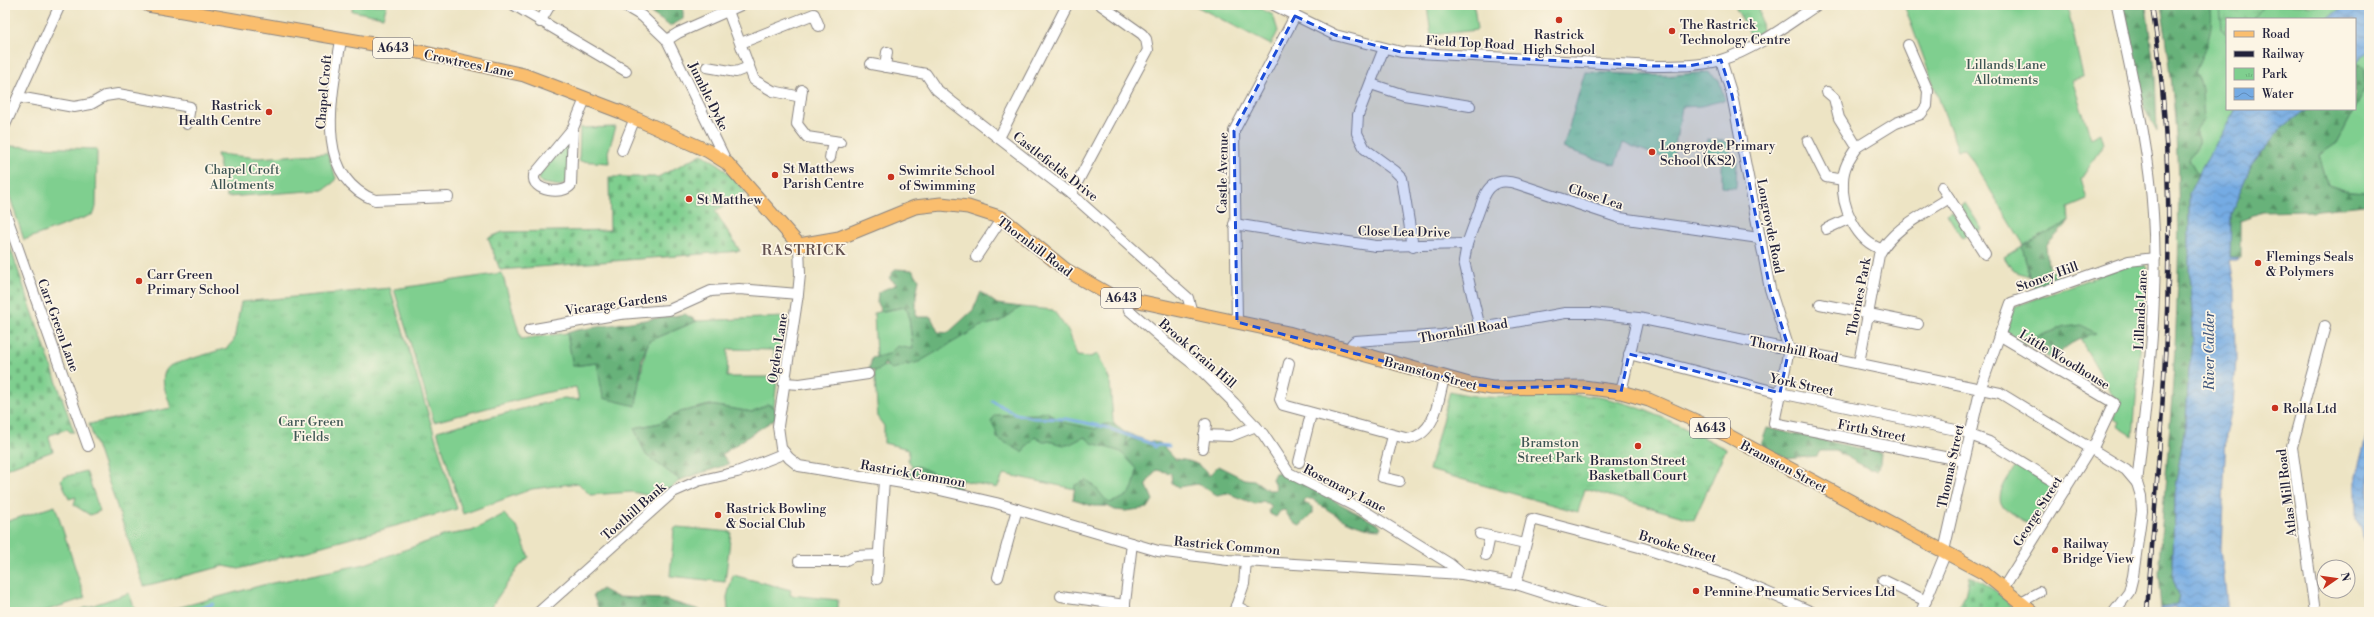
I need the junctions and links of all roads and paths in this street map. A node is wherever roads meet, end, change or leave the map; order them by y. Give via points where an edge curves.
1 (60, 5) edge
2 (148, 5) edge
3 (514, 5) edge
4 (550, 5) edge
5 (622, 5) edge
6 (741, 5) edge
7 (1067, 5) edge
8 (1101, 5) edge
9 (1274, 5) edge
10 (1817, 5) edge
11 (2117, 5) edge
12 (1801, 9) edge
13 (728, 11) junction
14 (1295, 16) junction
15 (540, 22) junction
16 (819, 26) dead end
17 (341, 40) junction
18 (667, 40) junction
19 (741, 43) junction
20 (1908, 45) dead end
21 (1384, 48) junction
22 (886, 52) dead end
23 (1721, 60) junction
24 (871, 64) dead end
25 (707, 67) dead end
26 (749, 67) junction
27 (885, 67) junction
28 (626, 71) dead end
29 (1371, 84) junction
30 (1826, 92) dead end
31 (18, 97) junction
32 (585, 98) junction
33 (1470, 106) dead end
34 (635, 118) junction
35 (187, 124) dead end
36 (5, 125) edge
37 (573, 128) junction
38 (999, 138) junction
39 (1808, 141) dead end
40 (1858, 147) junction
41 (622, 150) dead end
42 (830, 158) dead end
43 (727, 163) junction
44 (1842, 180) junction
45 (1942, 187) dead end
46 (1071, 194) junction
47 (448, 197) dead end
48 (1949, 198) junction
49 (5, 212) edge
50 (1002, 218) junction
51 (1850, 218) junction
52 (1234, 224) junction
53 (1826, 229) dead end
54 (1759, 238) junction
55 (1467, 244) junction
56 (799, 245) junction
57 (1413, 246) junction
58 (1882, 249) junction
59 (1985, 254) dead end
60 (976, 257) dead end
61 (2155, 258) junction
62 (798, 294) junction
63 (1126, 299) junction
64 (1820, 304) dead end
65 (1192, 313) junction
66 (1868, 313) junction
67 (1638, 318) junction
68 (1237, 322) junction
69 (1918, 324) dead end
70 (2325, 326) dead end
71 (1480, 328) junction
72 (529, 330) dead end
73 (1999, 335) junction
74 (1789, 349) junction
75 (1350, 350) junction
76 (1629, 354) junction
77 (1859, 363) junction
78 (1289, 364) dead end
79 (868, 374) dead end
80 (1444, 378) junction
81 (784, 384) junction
82 (1981, 387) junction
83 (1621, 392) junction
84 (1780, 394) junction
85 (1311, 414) junction
86 (1206, 424) dead end
87 (1256, 426) junction
88 (1970, 434) junction
89 (1204, 435) junction
90 (1393, 436) junction
91 (88, 446) dead end
92 (1203, 448) dead end
93 (2091, 449) junction
94 (785, 453) junction
95 (1299, 462) dead end
96 (1964, 462) junction
97 (884, 481) junction
98 (1399, 481) dead end
99 (2137, 483) junction
100 (2066, 490) junction
101 (1017, 509) junction
102 (1132, 542) junction
103 (1525, 544) junction
104 (1945, 552) junction
105 (879, 555) junction
106 (1486, 555) dead end
107 (1246, 561) junction
108 (800, 562) dead end
109 (1462, 574) junction
110 (998, 577) dead end
111 (877, 579) dead end
112 (1883, 580) dead end
113 (1516, 584) junction
114 (2004, 587) junction
115 (2039, 592) dead end
116 (1061, 596) dead end
117 (1926, 601) junction
118 (2021, 602) junction
119 (1124, 608) edge
120 (1235, 609) edge
121 (538, 612) edge
122 (1247, 612) edge
123 (1604, 612) edge
124 (1812, 612) edge
125 (1920, 612) edge
126 (2032, 612) edge
127 (2114, 612) edge
128 (2315, 612) edge

1 - 31 street
2 - 17 main road, Crowtrees Lane / A643
3 - 15 street
4 - 15 street
5 - 18 street via 642,16
6 - 13 street
7 - 38 street
8 - 46 street via 1142,34 1148,50
9 - 14 street, Field Top Road
10 - 12 street, Field Top Road
11 - 61 street, Lillands Lane via 2146,149
12 - 23 street, Field Top Road via 1768,38
13 - 18 street
13 - 19 street
14 - 21 street, Field Top Road via 1335,35
14 - 52 street, Castle Avenue via 1234,131
15 - 28 street
16 - 19 street via 814,14
17 - 32 main road, Crowtrees Lane / A643 via 425,54 524,75
17 - 47 street, Chapel Croft via 330,128 336,161 346,180 375,200
18 - 43 street, Jumble Dyke
19 - 26 street
20 - 40 street via 1928,91 1927,106 1920,114 1896,123
21 - 23 street, Field Top Road via 1401,52 1654,66 1688,66
21 - 29 street
22 - 27 street
23 - 54 street, Longroyde Road via 1732,95
24 - 27 street, Castlefields Drive
25 - 26 street via 736,72
26 - 42 street via 759,85 773,91 801,93 797,124 807,137 836,141
27 - 38 street, Castlefields Drive via 926,74 941,93
29 - 33 street via 1404,95
29 - 57 street via 1358,116 1356,133 1365,150 1402,178
30 - 40 street via 1834,98 1840,118
31 - 35 street via 74,107 118,94 190,107
31 - 36 street
32 - 34 main road, Crowtrees Lane / A643
32 - 37 street
34 - 41 street
34 - 43 main road, Crowtrees Lane / A643 via 686,140
37 - 37 street via 572,185 565,190 541,189 536,184 534,175
38 - 46 street, Castlefields Drive
39 - 44 street via 1826,177
40 - 44 street via 1848,163
43 - 56 main road, A643
44 - 51 street via 1844,200
45 - 48 street
46 - 65 street, Castlefields Drive via 1188,298
48 - 58 street, Thornes Park via 1892,236
48 - 59 street
49 - 91 street, Carr Green Lane
50 - 56 main road, Thornhill Road / A643 via 968,206 927,205 915,207 833,240
50 - 60 street
50 - 63 main road, Thornhill Road / A643 via 1066,270 1097,289
51 - 53 street
51 - 58 street via 1869,243
52 - 57 street, Close Lea Drive via 1376,246
52 - 68 street, Castle Avenue
54 - 55 street, Close Lea via 1620,218 1502,181 1488,189
54 - 74 street, Longroyde Road via 1770,289
55 - 57 street, Close Lea Drive
55 - 71 street, Close Lea via 1464,261
56 - 62 street, Ogden Lane
58 - 66 street, Thornes Park
61 - 73 street, Stoney Hill via 2129,261 2011,304
61 - 99 street, Lillands Lane via 2153,318
62 - 72 street, Vicarage Gardens via 739,289 711,291 668,310 620,314
62 - 81 street, Ogden Lane
63 - 65 main road, Thornhill Road / A643
63 - 87 street, Brook Grain Hill via 1129,310 1201,370
64 - 66 street
65 - 68 main road, Thornhill Road / A643
66 - 69 street
66 - 77 street, Thornes Park
67 - 71 street, Thornhill Road via 1565,313
67 - 74 street, Thornhill Road
67 - 76 street
68 - 75 main road, Thornhill Road / A643
70 - 128 street, Atlas Mill Road via 2292,447
71 - 75 street, Thornhill Road via 1424,338 1355,341
73 - 82 street, Stoney Hill
73 - 93 street, Little Woodhouse via 2114,403
74 - 77 street, Thornhill Road
74 - 84 street
75 - 80 main road, Bramston Street / A643
76 - 83 street
76 - 84 street, York Street
77 - 82 street, Thornhill Road
78 - 85 street via 1281,404
79 - 81 street
80 - 83 main road, Bramston Street / A643 via 1492,388 1569,386
80 - 90 street via 1428,428 1409,439
81 - 94 street, Ogden Lane via 778,435
82 - 88 street, Thomas Street
82 - 93 street, Thornhill Road via 2010,397
83 - 104 main road, Bramston Street / A643 via 1649,400 1727,435
84 - 88 street, York Street
84 - 96 street, Firth Street via 1774,423
85 - 90 street
85 - 95 street
86 - 89 street
87 - 89 street via 1223,438
87 - 109 street, Rosemary Lane via 1289,473 1379,520
88 - 96 street, Thomas Street
88 - 100 street, York Street via 1989,442
89 - 92 street
90 - 98 street via 1382,476
93 - 99 street, Thornhill Road via 2126,470
93 - 100 street, George Street
94 - 97 street, Rastrick Common via 799,466
94 - 121 street, Toothill Bank via 737,472 698,481 673,492
96 - 104 street, Thomas Street
97 - 101 street, Rastrick Common via 926,487
97 - 105 street
99 - 127 street, Lillands Lane via 2142,511 2133,576 2129,592
100 - 114 street, George Street
101 - 102 street, Rastrick Common
101 - 110 street
102 - 107 street, Rastrick Common via 1158,551
102 - 119 street
103 - 106 street via 1485,535
103 - 113 street
103 - 124 street, Brooke Street via 1532,519 1643,548 1727,575
104 - 114 main road, Bramston Street / A643 via 1984,572
104 - 117 street, Thomas Street
105 - 108 street via 854,556 844,561
105 - 111 street
107 - 109 street, Rastrick Common
107 - 120 street via 1244,584
109 - 113 street, Rastrick Common
112 - 117 street
113 - 123 street, Rastrick Common
114 - 118 main road, Bramston Street / A643
115 - 118 street
116 - 119 street
117 - 125 street, Thomas Street
118 - 126 main road, Bramston Street / A643
120 - 122 street

